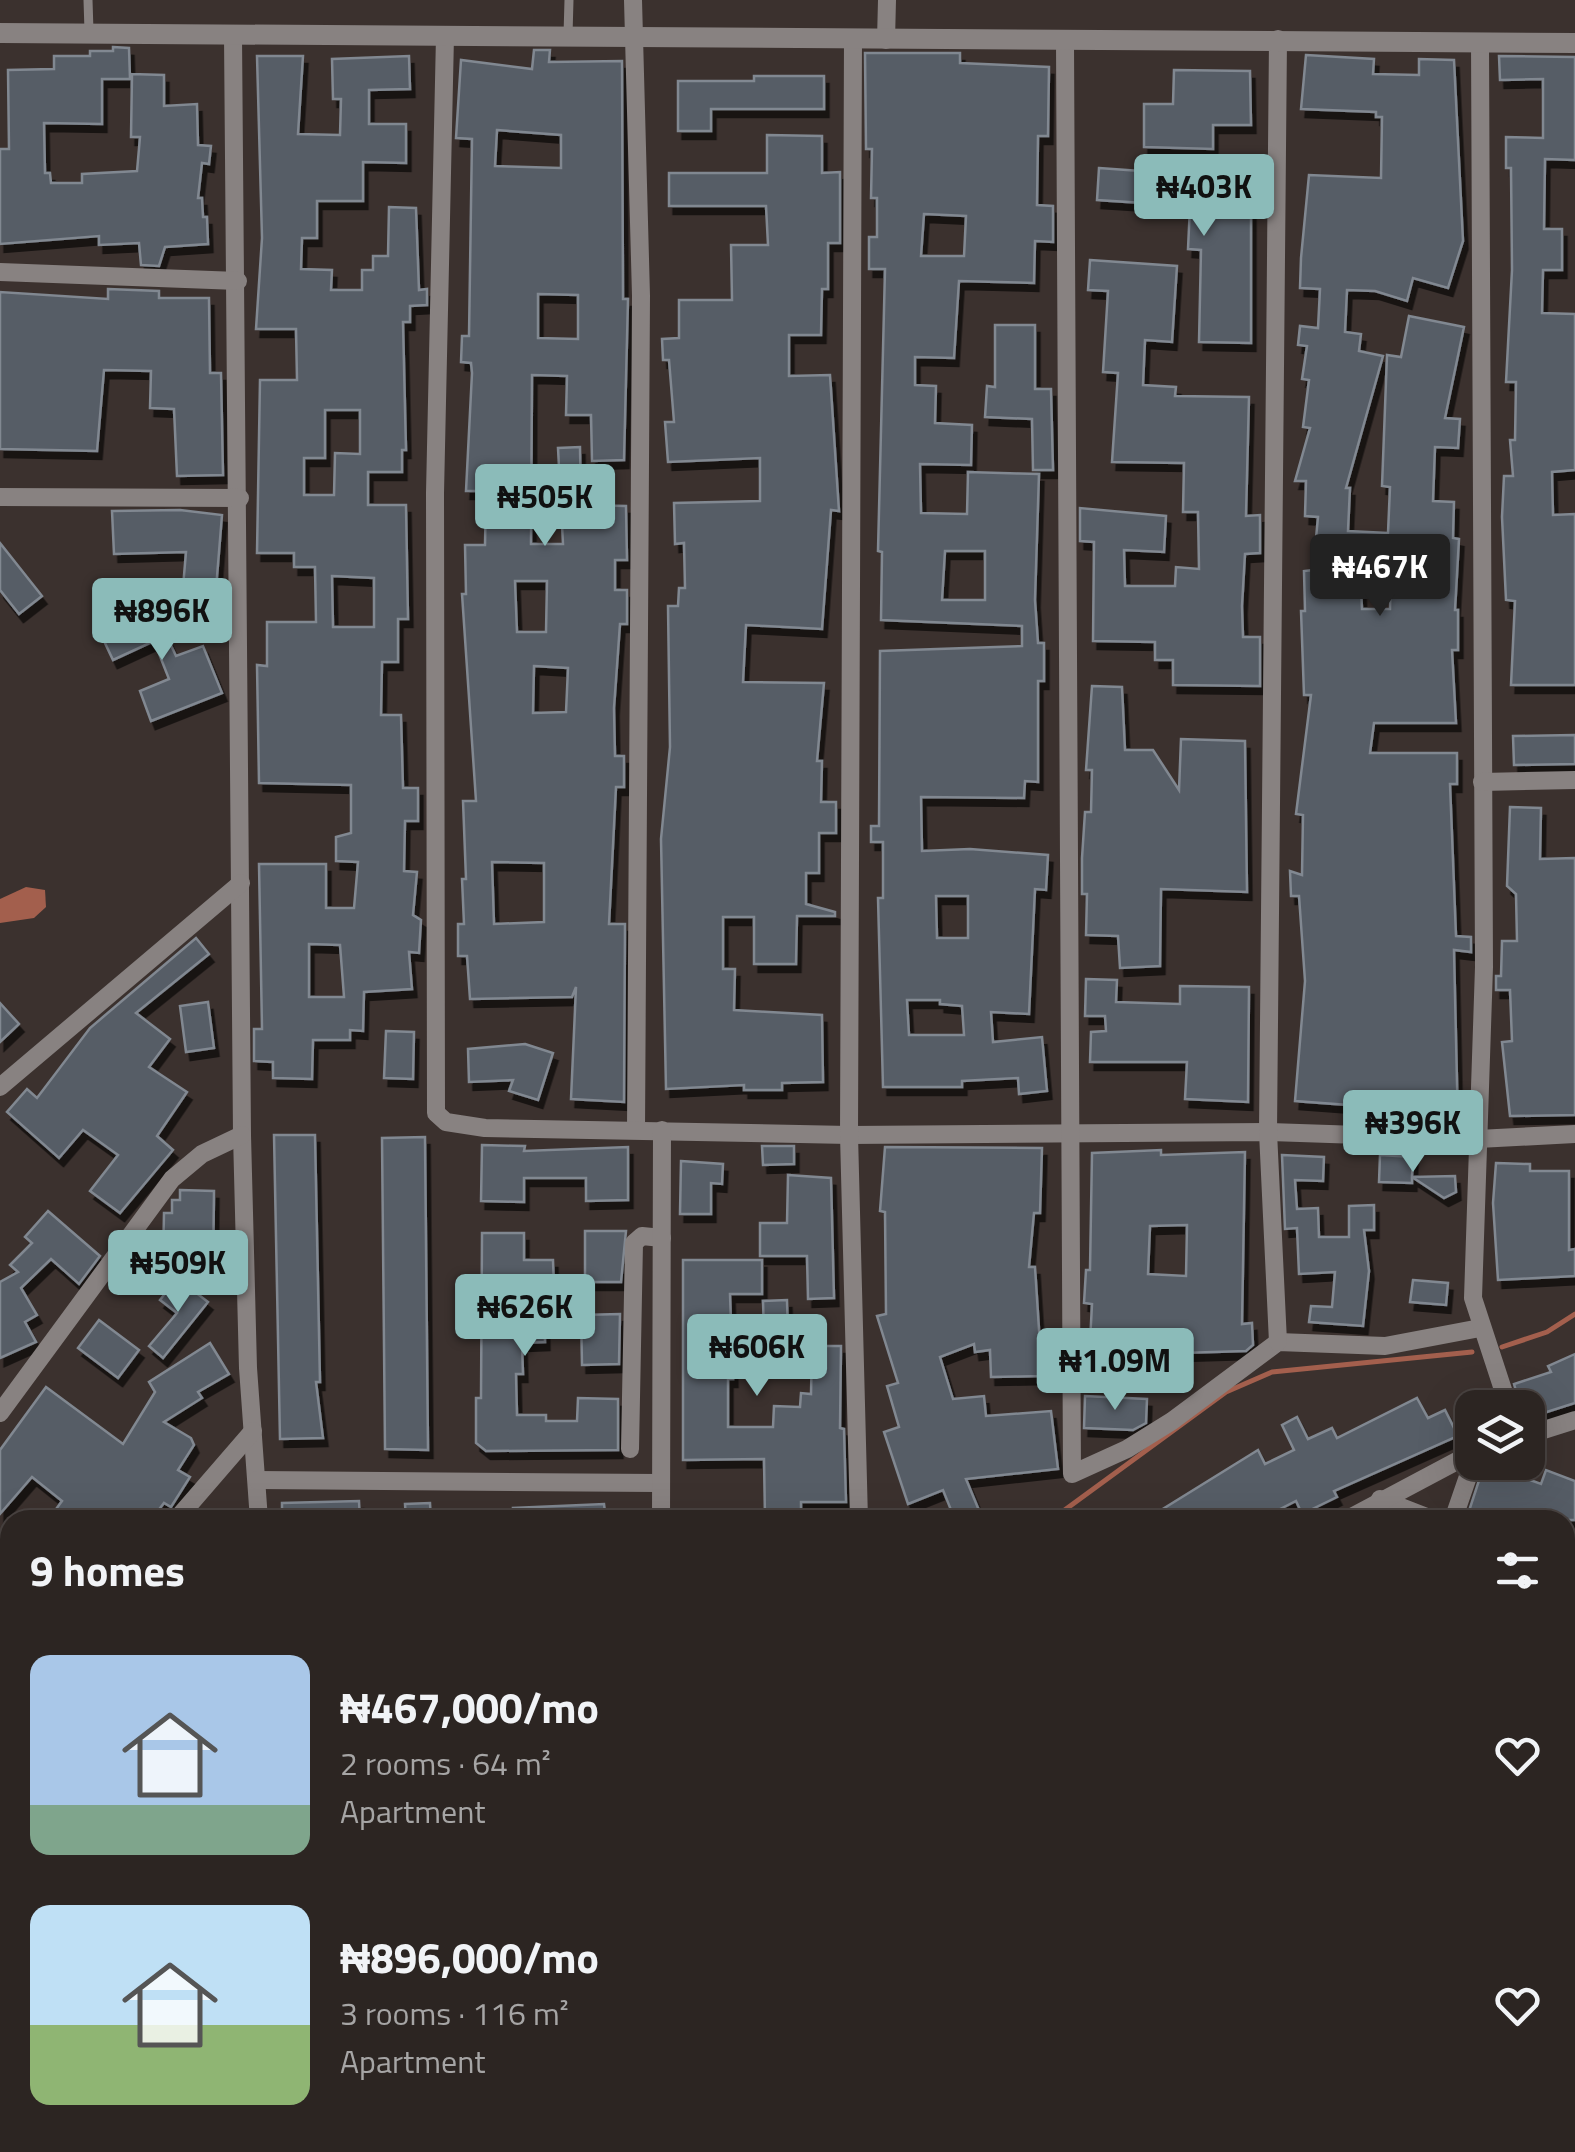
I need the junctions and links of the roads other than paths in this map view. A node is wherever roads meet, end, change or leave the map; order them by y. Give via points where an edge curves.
1 (88, 0) edge
2 (570, 0) edge
3 (633, 0) edge
4 (887, 0) edge
5 (89, 31) junction
6 (0, 34) edge
7 (568, 35) junction
8 (234, 36) junction
9 (445, 36) junction
10 (633, 37) junction
11 (852, 38) junction
12 (1278, 39) junction
13 (886, 40) junction
14 (1064, 42) junction
15 (1480, 42) junction
16 (1575, 43) edge
17 (0, 272) edge
18 (238, 282) junction
19 (0, 497) edge
20 (240, 498) junction
21 (1575, 780) edge
22 (1482, 782) junction
23 (241, 883) junction
24 (0, 1088) edge
25 (636, 1130) junction
26 (662, 1130) junction
27 (1268, 1132) junction
28 (1575, 1134) edge
29 (242, 1135) junction
30 (849, 1135) junction
31 (1068, 1135) junction
32 (1478, 1139) junction
33 (662, 1238) junction
34 (1480, 1328) junction
35 (1278, 1342) junction
36 (1502, 1390) edge
37 (0, 1413) edge
38 (1575, 1420) edge
39 (252, 1430) junction
40 (1545, 1430) edge
41 (630, 1449) dead end
42 (1455, 1462) edge
43 (257, 1480) junction
44 (1467, 1480) edge
45 (658, 1483) junction
46 (1380, 1499) junction
47 (184, 1510) edge
48 (258, 1510) edge
49 (660, 1510) edge
50 (859, 1510) edge
51 (1362, 1510) edge
52 (1408, 1510) edge
53 (1457, 1510) edge

1 - 5 lane
2 - 7 lane
3 - 10 street
4 - 13 street
5 - 6 street
5 - 8 street
7 - 9 street
7 - 10 street
8 - 9 street
8 - 18 street
9 - 25 street via 435,493 436,1113 446,1122 485,1128
10 - 11 street
10 - 25 street via 642,296
11 - 13 street
11 - 30 street
12 - 14 street
12 - 15 street
12 - 27 street
13 - 14 street
14 - 31 street
15 - 16 street
15 - 22 street
17 - 18 street
18 - 20 street
19 - 20 street
20 - 23 street
21 - 22 street
22 - 32 street
23 - 24 street
23 - 29 street
25 - 26 street
26 - 30 street
26 - 33 street
27 - 31 street
27 - 32 street
27 - 35 street
28 - 32 street
29 - 37 street via 202,1154 172,1179
29 - 39 street
30 - 31 street
30 - 50 street
31 - 35 street via 1072,1474 1172,1421
32 - 34 street via 1473,1298
33 - 41 street via 642,1236 634,1244
33 - 45 street
34 - 35 street via 1385,1346
34 - 36 street
38 - 40 street
39 - 43 street
39 - 47 street
42 - 46 street
43 - 45 street
43 - 48 street
44 - 53 street
45 - 49 street
46 - 51 street
46 - 52 street

